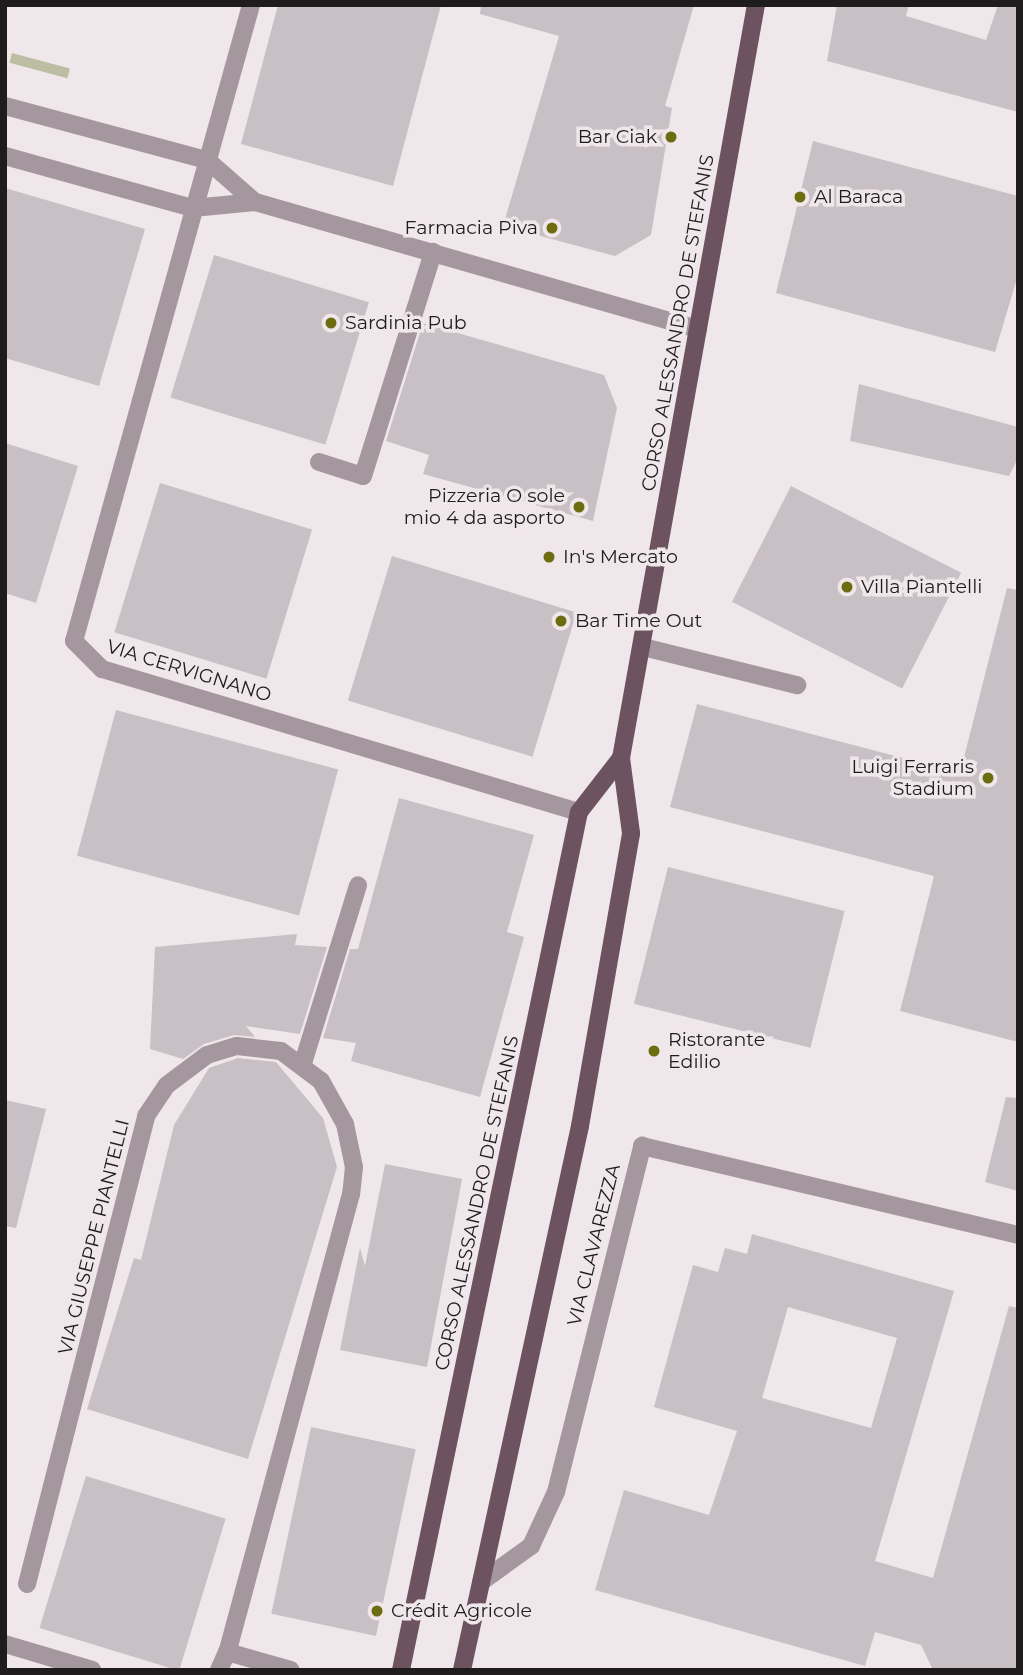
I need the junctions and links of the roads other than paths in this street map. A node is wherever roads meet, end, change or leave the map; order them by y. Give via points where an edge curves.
1 (251, 5) edge
2 (756, 5) edge
3 (5, 106) edge
4 (5, 156) edge
5 (207, 160) junction
6 (255, 202) junction
7 (193, 208) junction
8 (433, 252) junction
9 (698, 329) junction
10 (319, 462) dead end
11 (643, 647) junction
12 (797, 685) dead end
13 (621, 758) junction
14 (579, 812) junction
15 (358, 885) dead end
16 (303, 1063) junction
17 (1018, 1235) edge
18 (481, 1582) junction
19 (27, 1584) dead end
20 (5, 1644) edge
21 (227, 1652) junction
22 (92, 1670) edge
23 (219, 1670) edge
24 (291, 1670) edge
25 (401, 1670) edge
26 (462, 1670) edge

1 - 5 street, VIA CERVIGNANO
2 - 9 main road, CORSO ALESSANDRO DE STEFANIS
3 - 5 street
4 - 7 street
5 - 6 street
5 - 7 street, VIA CERVIGNANO
6 - 7 street
6 - 8 street
7 - 14 street, VIA CERVIGNANO via 73,632 78,651 102,669
8 - 9 street
8 - 10 street via 363,476
9 - 11 main road, CORSO ALESSANDRO DE STEFANIS
11 - 12 street
11 - 13 main road, CORSO ALESSANDRO DE STEFANIS
13 - 14 main road, CORSO ALESSANDRO DE STEFANIS
13 - 18 main road, CORSO ALESSANDRO DE STEFANIS via 631,833 580,1126
14 - 25 main road, CORSO ALESSANDRO DE STEFANIS
15 - 16 street
16 - 19 street, VIA GIUSEPPE PIANTELLI via 254,1045 223,1048 179,1073 146,1116
16 - 21 street, VIA GIUSEPPE PIANTELLI via 321,1081 345,1124 354,1167 351,1194
17 - 18 street, VIA CLAVAREZZA via 642,1146 556,1492 531,1546
18 - 26 main road, CORSO ALESSANDRO DE STEFANIS
20 - 22 street
21 - 23 street, VIA GIUSEPPE PIANTELLI
21 - 24 street

